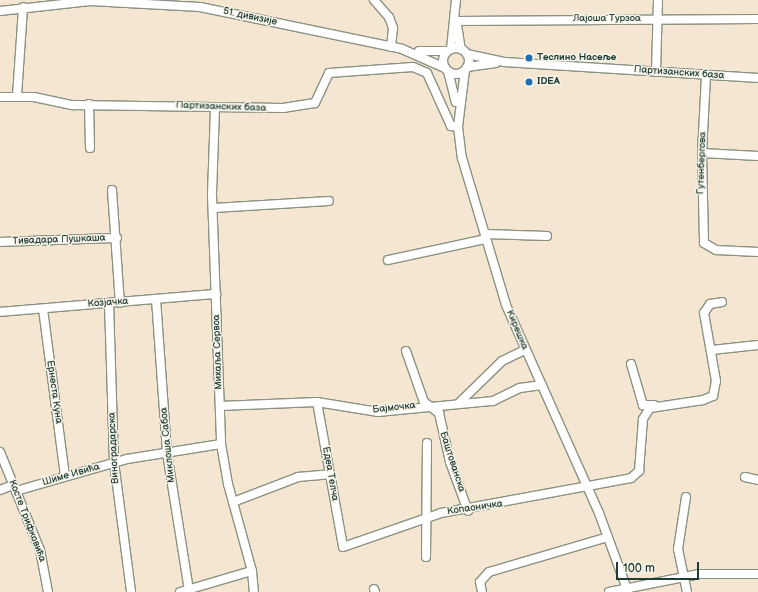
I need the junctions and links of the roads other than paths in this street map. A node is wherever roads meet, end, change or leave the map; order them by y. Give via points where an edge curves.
1 (374, 0) edge
2 (456, 0) edge
3 (658, 0) edge
4 (23, 7) junction
5 (0, 11) edge
6 (658, 19) junction
7 (758, 19) edge
8 (456, 20) junction
9 (391, 47) junction
10 (402, 49) junction
11 (449, 50) junction
12 (464, 52) junction
13 (504, 62) junction
14 (466, 69) junction
15 (446, 70) junction
16 (656, 72) junction
17 (706, 76) junction
18 (758, 78) edge
19 (17, 96) junction
20 (0, 97) edge
21 (90, 104) junction
22 (215, 108) junction
23 (458, 113) junction
24 (458, 127) junction
25 (90, 148) dead end
26 (702, 153) junction
27 (758, 156) edge
28 (112, 190) dead end
29 (329, 201) dead end
30 (214, 208) junction
31 (548, 236) dead end
32 (485, 237) junction
33 (117, 238) junction
34 (0, 242) edge
35 (758, 252) edge
36 (388, 260) dead end
37 (216, 294) junction
38 (156, 300) junction
39 (120, 302) junction
40 (722, 302) dead end
41 (109, 303) junction
42 (43, 309) junction
43 (0, 312) edge
44 (758, 345) edge
45 (406, 350) dead end
46 (525, 350) junction
47 (712, 350) junction
48 (631, 364) dead end
49 (542, 384) junction
50 (317, 402) junction
51 (459, 403) junction
52 (428, 405) junction
53 (220, 406) junction
54 (644, 409) junction
55 (428, 443) dead end
56 (221, 444) junction
57 (0, 452) edge
58 (167, 453) junction
59 (114, 462) junction
60 (330, 474) junction
61 (65, 475) junction
62 (745, 477) dead end
63 (758, 480) edge
64 (588, 487) junction
65 (15, 488) junction
66 (0, 490) edge
67 (686, 496) dead end
68 (233, 502) junction
69 (468, 510) junction
70 (425, 521) junction
71 (608, 537) junction
72 (343, 547) joint
73 (426, 557) dead end
74 (252, 571) junction
75 (758, 574) edge
76 (684, 576) junction
77 (189, 590) junction
78 (628, 590) edge
79 (48, 592) edge
80 (131, 592) edge
81 (180, 592) edge
82 (254, 592) edge
83 (482, 592) edge
84 (609, 592) edge
85 (687, 592) edge

1 - 9 street via 389,17 393,28
2 - 8 street
3 - 6 street
4 - 5 street, 51. дивизије
4 - 9 street, 51. дивизије via 90,1 200,7
4 - 19 street
6 - 7 street, Лајоша Турзоа
6 - 8 street, Лајоша Турзоа
6 - 16 street
8 - 11 street
8 - 12 street
9 - 10 street, 51. дивизије
10 - 11 street, 51. дивизије
10 - 15 street, 51. дивизије
11 - 12 street
11 - 15 street via 443,59
12 - 13 street, Партизанских база
12 - 14 street
13 - 14 street, Партизанских база
13 - 16 street, Партизанских база
14 - 15 street via 456,74
14 - 23 street, Кирешка
15 - 23 street, Кирешка
16 - 17 street, Партизанских база
17 - 18 street, Партизанских база
17 - 26 street, Гутенбергова
19 - 20 street, Партизанских база
19 - 21 street, Партизанских база
21 - 22 street, Партизанских база
21 - 25 street
22 - 24 street, Партизанских база via 254,110 310,106 320,100 329,73 413,67 427,73 451,126
22 - 30 street, Михаља Сервоа
23 - 24 street, Кирешка
24 - 32 street, Кирешка via 462,158
26 - 27 street
26 - 35 street, Гутенбергова via 701,230 708,248
28 - 33 street
29 - 30 street
30 - 37 street, Михаља Сервоа
31 - 32 street
32 - 36 street
32 - 46 street, Кирешка via 506,304
33 - 34 street, Тивадара Пушкаша
33 - 39 street
37 - 38 street, Козјачка
37 - 53 street, Михаља Сервоа
38 - 39 street, Козјачка
38 - 58 street, Миклоша Сабоа
39 - 41 street, Козјачка
40 - 47 street via 705,307
41 - 42 street, Козјачка
41 - 59 street, Виноградарска
42 - 43 street, Козјачка
42 - 61 street, Ернеста Куна
44 - 47 street
45 - 52 street, Баштованска
46 - 49 street, Кирешка
46 - 51 street via 502,361
47 - 54 street via 716,389 713,396 703,400 654,404
48 - 54 street
49 - 51 street, Бајмочка via 520,388 493,401
49 - 64 street, Кирешка
50 - 52 street, Бајмочка via 378,412
50 - 53 street, Бајмочка
50 - 60 street, Едеа Телча
51 - 52 street, Бајмочка
52 - 69 street, Баштованска via 439,413 450,462
53 - 56 street, Михаља Сервоа
54 - 64 street via 636,475
55 - 70 street
56 - 58 street, Шиме Ивића
56 - 68 street, Михаља Сервоа
57 - 65 street, Косте Трифковића
58 - 59 street, Шиме Ивића
58 - 77 street, Миклоша Сабоа
59 - 61 street, Шиме Ивића
59 - 80 street, Виноградарска
60 - 68 street via 298,476
60 - 72 street, Едеа Телча
61 - 65 street, Шиме Ивића
62 - 63 street
64 - 69 street, Копаоничка
64 - 71 street, Кирешка
65 - 66 street, Шиме Ивића
65 - 79 street, Косте Трифковића via 44,560
67 - 76 street via 678,549
68 - 74 street, Михаља Сервоа
69 - 70 street, Копаоничка via 441,513
70 - 72 street, Копаоничка
70 - 73 street
71 - 78 street, Кирешка
71 - 83 street via 488,572 480,582
74 - 77 street
74 - 82 street, Михаља Сервоа
75 - 76 street
76 - 78 street
76 - 85 street
77 - 81 street
78 - 84 street

